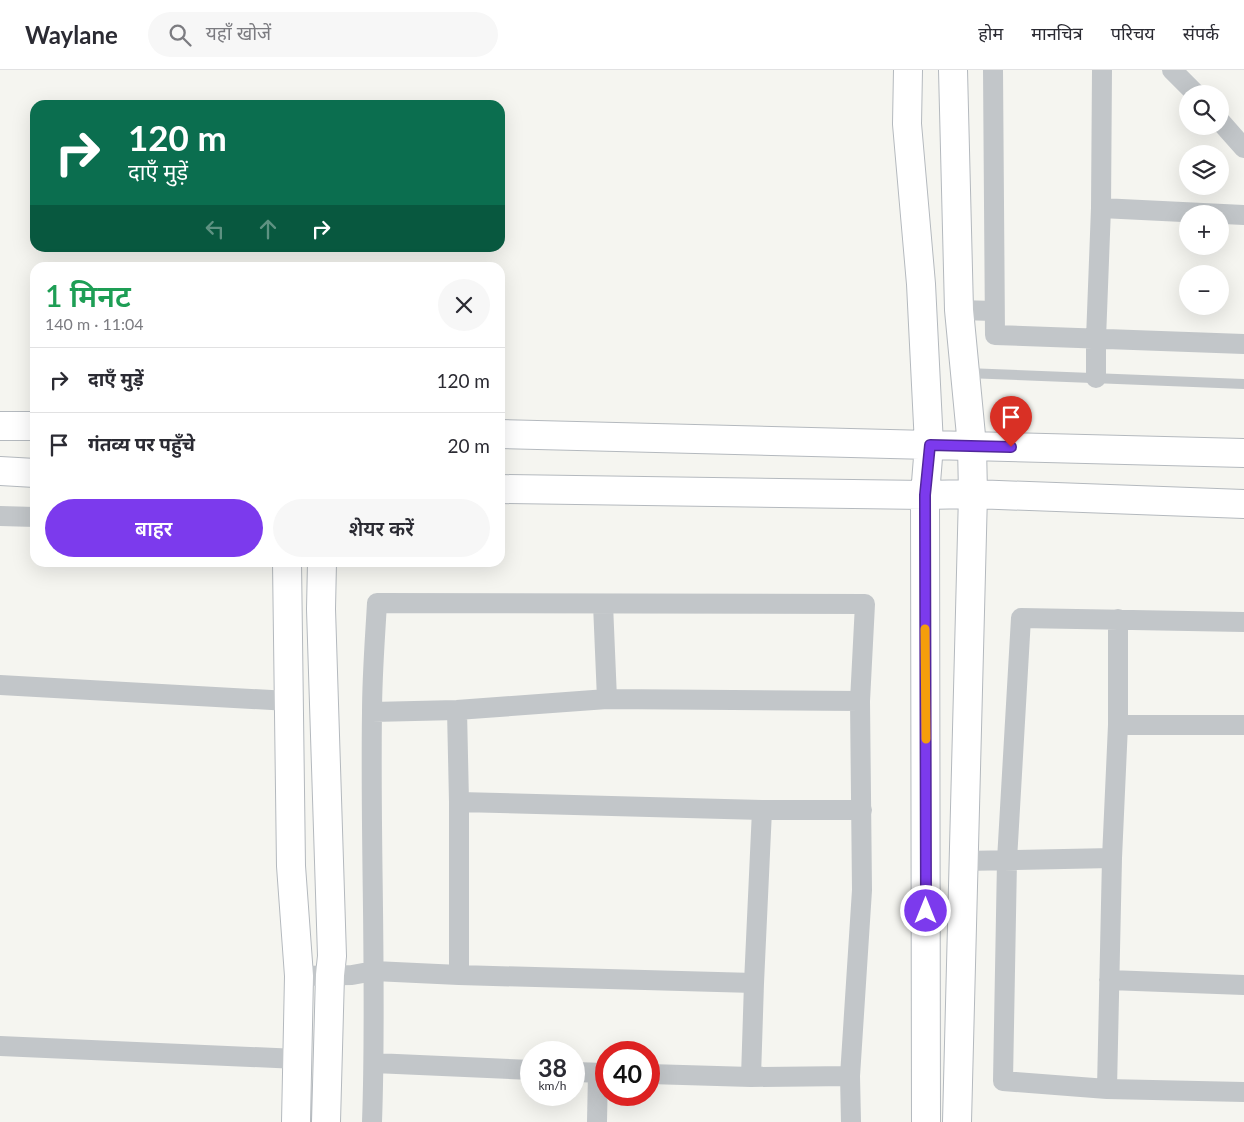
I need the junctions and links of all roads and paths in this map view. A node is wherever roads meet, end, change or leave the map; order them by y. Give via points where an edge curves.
1 (908, 70) edge
2 (953, 70) edge
3 (993, 70) edge
4 (1102, 70) edge
5 (1172, 70) edge
6 (1187, 85) edge
7 (1229, 131) edge
8 (1244, 148) edge
9 (1101, 208) junction
10 (1244, 215) edge
11 (959, 310) junction
12 (994, 311) junction
13 (1096, 339) junction
14 (1244, 344) edge
15 (965, 373) junction
16 (1096, 378) junction
17 (1244, 384) edge
18 (0, 426) edge
19 (30, 426) edge
20 (505, 434) edge
21 (930, 445) junction
22 (972, 446) junction
23 (1244, 453) edge
24 (0, 471) edge
25 (30, 473) edge
26 (505, 488) edge
27 (973, 494) junction
28 (925, 495) junction
29 (1244, 504) edge
30 (0, 516) edge
31 (30, 517) edge
32 (287, 567) edge
33 (322, 567) edge
34 (604, 604) junction
35 (1118, 619) junction
36 (1244, 622) edge
37 (0, 685) edge
38 (607, 699) junction
39 (289, 701) junction
40 (860, 701) junction
41 (457, 710) junction
42 (372, 712) junction
43 (1244, 724) edge
44 (1118, 725) junction
45 (459, 802) junction
46 (762, 810) junction
47 (862, 810) junction
48 (1112, 858) junction
49 (1007, 860) junction
50 (963, 861) junction
51 (374, 971) junction
52 (330, 975) junction
53 (459, 975) junction
54 (299, 976) junction
55 (1109, 980) junction
56 (754, 983) junction
57 (1244, 985) edge
58 (0, 1046) edge
59 (298, 1059) junction
60 (374, 1063) junction
61 (520, 1070) edge
62 (660, 1074) edge
63 (850, 1076) junction
64 (752, 1077) junction
65 (1107, 1089) junction
66 (1244, 1092) edge
67 (599, 1106) edge
68 (296, 1122) edge
69 (326, 1122) edge
70 (372, 1122) edge
71 (597, 1122) edge
72 (851, 1122) edge
73 (926, 1122) edge
74 (957, 1122) edge

1 - 21 street via 907,124 922,284
2 - 11 street
3 - 12 street
4 - 9 street
5 - 6 street
7 - 8 street
9 - 10 street
9 - 13 street
11 - 12 street
11 - 15 street
12 - 13 street via 995,335
13 - 14 street
13 - 16 street
15 - 16 lane
15 - 22 street
16 - 17 lane
18 - 19 street
20 - 21 street
21 - 22 street
21 - 28 street
22 - 23 street
22 - 27 street
24 - 25 street
26 - 28 street
27 - 28 street
27 - 29 street
27 - 50 street
28 - 73 street
30 - 31 street
32 - 39 street
33 - 52 street
34 - 38 street
34 - 40 street via 865,604
34 - 42 street via 376,603
35 - 36 street
35 - 44 street
35 - 49 street via 1021,618
37 - 39 street
38 - 40 street
38 - 41 street
39 - 54 street via 291,866
40 - 47 street
41 - 42 street
41 - 45 street
42 - 51 street
43 - 44 street
44 - 48 street
45 - 46 street
45 - 53 street
46 - 47 street
46 - 56 street
47 - 63 street via 862,890
48 - 49 street
48 - 55 street
49 - 50 street
49 - 65 street via 1003,1081
50 - 74 street
51 - 52 street
51 - 53 street
51 - 60 street
52 - 54 street
52 - 69 street
53 - 56 street
54 - 59 street
55 - 57 street
55 - 65 street
56 - 64 street
58 - 59 street
59 - 68 street
60 - 61 street
60 - 70 street
62 - 64 street
63 - 64 street
63 - 72 street
65 - 66 street
67 - 71 street

